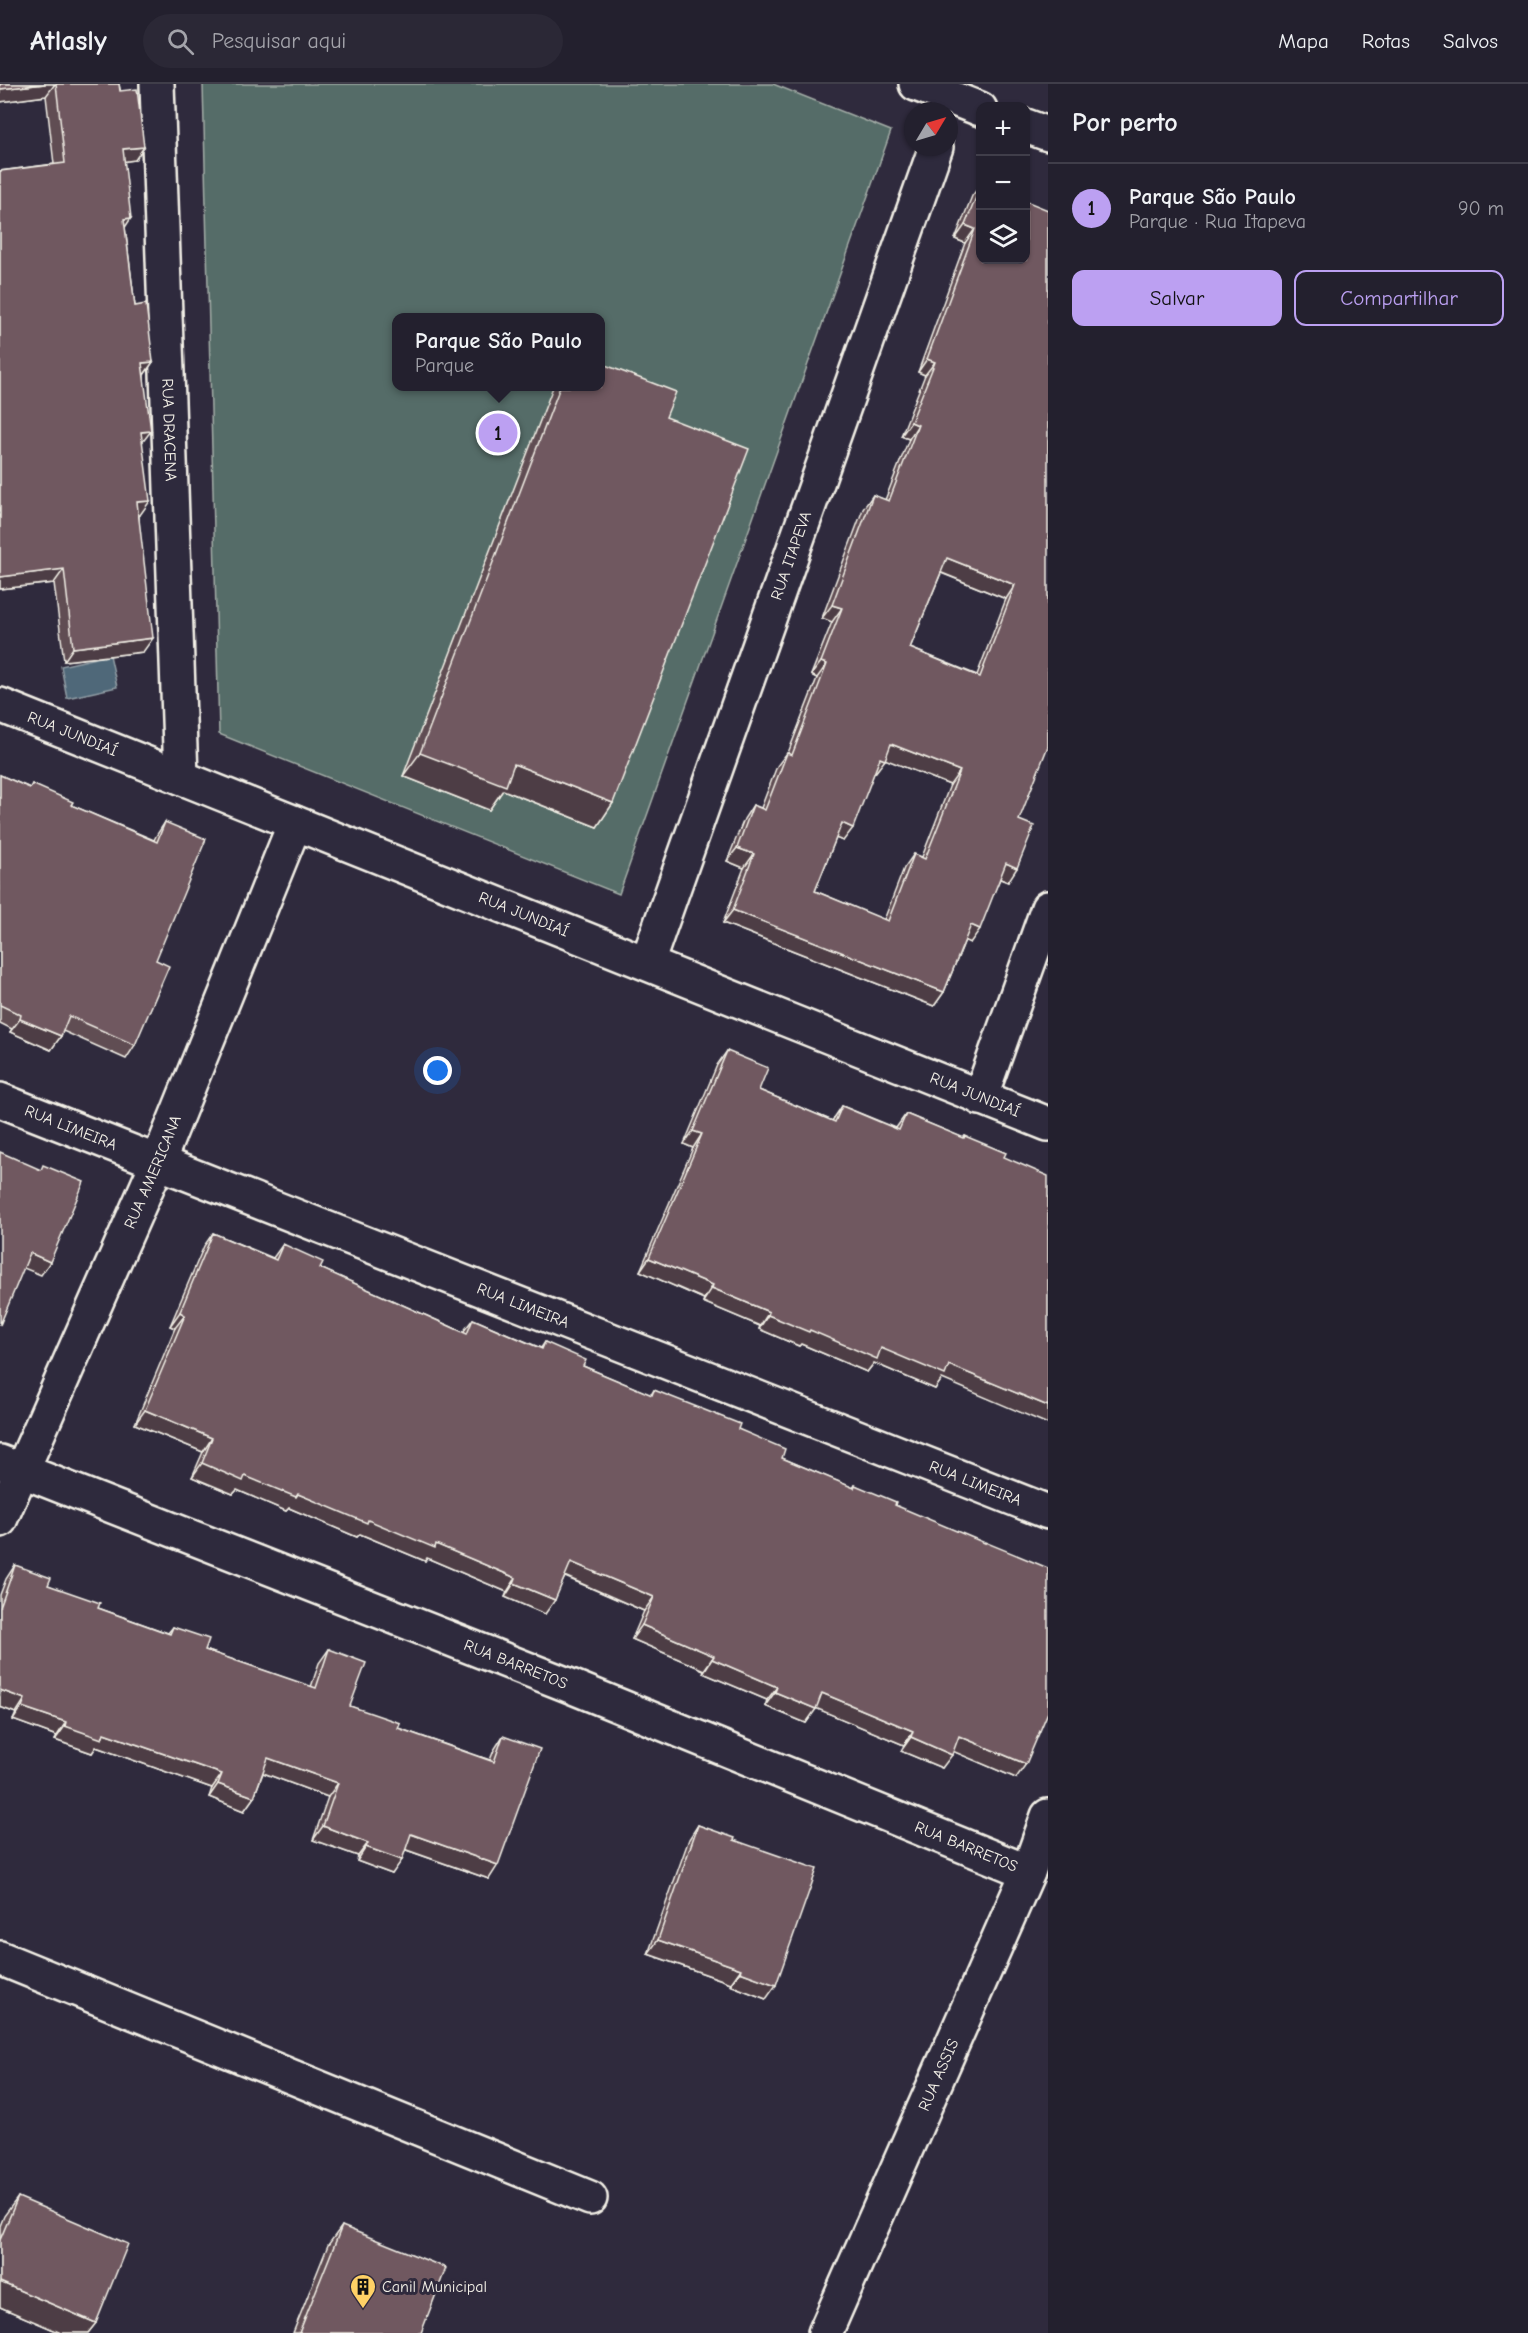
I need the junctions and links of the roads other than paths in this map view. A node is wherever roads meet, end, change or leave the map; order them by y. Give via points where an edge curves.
1 (157, 84) edge
2 (916, 84) edge
3 (961, 106) edge
4 (1030, 127) edge
5 (1048, 134) edge
6 (933, 156) edge
7 (0, 705) edge
8 (181, 777) junction
9 (295, 823) junction
10 (1048, 908) edge
11 (647, 963) junction
12 (980, 1098) junction
13 (0, 1100) edge
14 (1048, 1124) edge
15 (158, 1162) junction
16 (11, 1467) edge
17 (1048, 1512) edge
18 (0, 1520) edge
19 (1048, 1816) edge
20 (1028, 1872) junction
21 (0, 1958) edge
22 (590, 2198) dead end
23 (825, 2333) edge

1 - 8 street, RUA DRACENA
2 - 3 street
4 - 5 street
6 - 11 street, RUA ITAPEVA
7 - 8 street, RUA JUNDIAÍ
8 - 9 street, RUA JUNDIAÍ
9 - 11 street, RUA JUNDIAÍ
9 - 15 street, RUA AMERICANA
10 - 12 street
11 - 12 street, RUA JUNDIAÍ
12 - 14 street, RUA JUNDIAÍ
13 - 15 street, RUA LIMEIRA
15 - 16 street, RUA AMERICANA
15 - 17 street, RUA LIMEIRA
16 - 18 street, RUA AMERICANA
16 - 20 street, RUA BARRETOS via 568,1685
19 - 20 street, RUA ASSIS
20 - 23 street, RUA ASSIS
21 - 22 street

